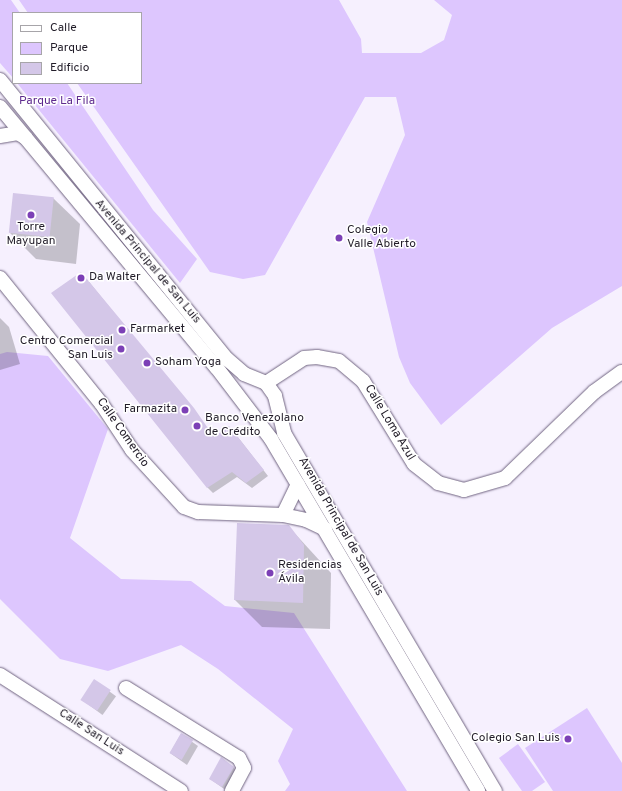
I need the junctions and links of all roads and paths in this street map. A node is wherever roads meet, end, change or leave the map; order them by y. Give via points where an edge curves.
1 (0, 80) edge
2 (0, 98) edge
3 (19, 105) junction
4 (0, 107) edge
5 (0, 136) edge
6 (26, 139) junction
7 (0, 278) edge
8 (622, 372) edge
9 (262, 381) junction
10 (241, 399) junction
11 (298, 484) junction
12 (282, 515) junction
13 (325, 529) junction
14 (0, 675) edge
15 (126, 688) dead end
16 (181, 791) edge
17 (232, 791) edge
18 (478, 791) edge
19 (495, 791) edge

1 - 3 street, Avenida Principal de San Luis
2 - 3 street via 9,98
3 - 9 street, Avenida Principal de San Luis via 227,359 237,369
4 - 6 street, Avenida Principal de San Luis
5 - 6 street via 18,133
6 - 10 street, Avenida Principal de San Luis
7 - 12 street, Calle Comercio via 101,403 132,450 170,496 198,512
8 - 9 street, Calle Loma Azul via 594,392 505,478 464,490 438,483 414,464 363,381 339,361 317,357 304,358
9 - 10 street, Calle Loma Azul via 246,384
9 - 19 street, Avenida Principal de San Luis via 274,396 284,433
10 - 11 street, Avenida Principal de San Luis
11 - 12 street
11 - 13 street, Avenida Principal de San Luis
12 - 13 street, Calle Comercio via 306,520
13 - 18 street, Avenida Principal de San Luis
14 - 16 street, Calle San Luis
15 - 17 street via 239,758 244,768

